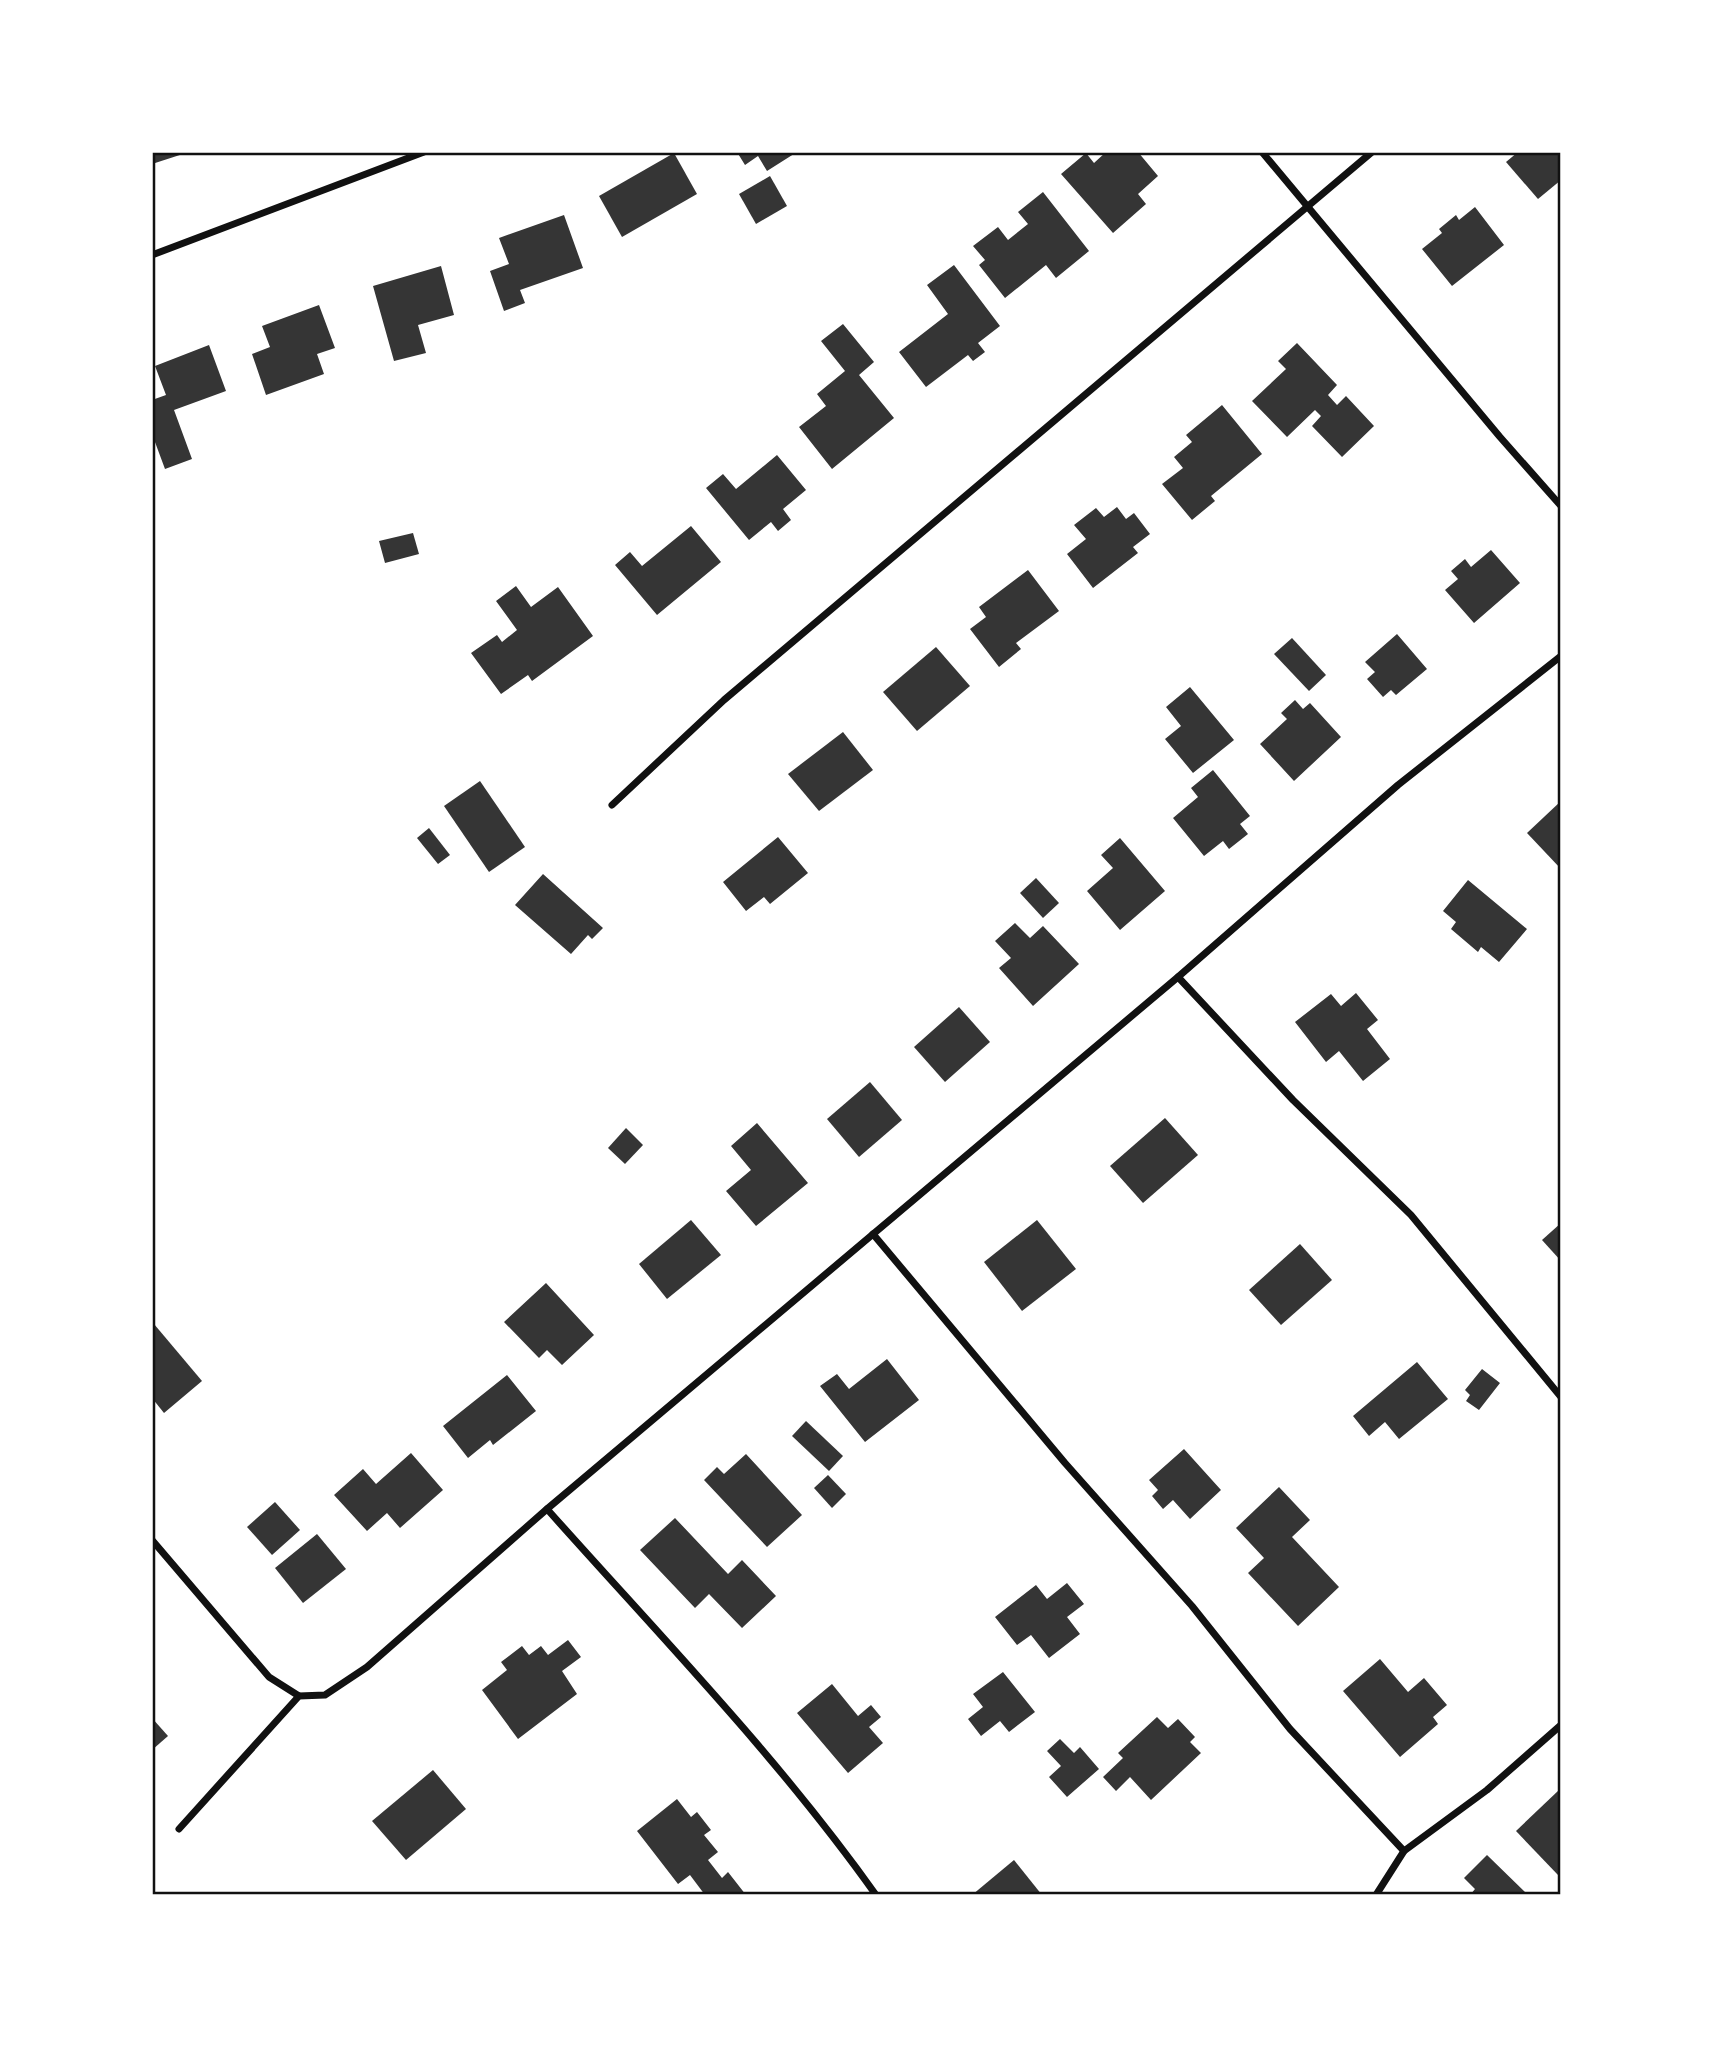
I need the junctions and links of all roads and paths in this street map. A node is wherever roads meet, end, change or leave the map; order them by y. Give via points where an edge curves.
1 (424, 152) edge
2 (1262, 152) edge
3 (1372, 152) edge
4 (1308, 207) junction
5 (152, 255) edge
6 (1561, 506) edge
7 (1561, 656) edge
8 (612, 805) dead end
9 (1178, 977) junction
10 (873, 1234) junction
11 (1561, 1397) edge
12 (547, 1509) junction
13 (152, 1540) edge
14 (299, 1696) junction
15 (1561, 1725) edge
16 (179, 1829) dead end
17 (1404, 1851) junction
18 (876, 1895) edge
19 (1377, 1895) edge

1 - 5 street
2 - 4 street
3 - 4 street
4 - 6 street
4 - 8 street via 724,700
7 - 9 street via 1398,785
9 - 10 street
9 - 11 street via 1293,1100 1411,1215
10 - 12 street
10 - 17 street via 1192,1606 1290,1729
12 - 14 street via 366,1667 325,1695
12 - 18 street via 770,1759
13 - 14 street via 269,1677
14 - 16 street
15 - 17 street via 1487,1790
17 - 19 street

